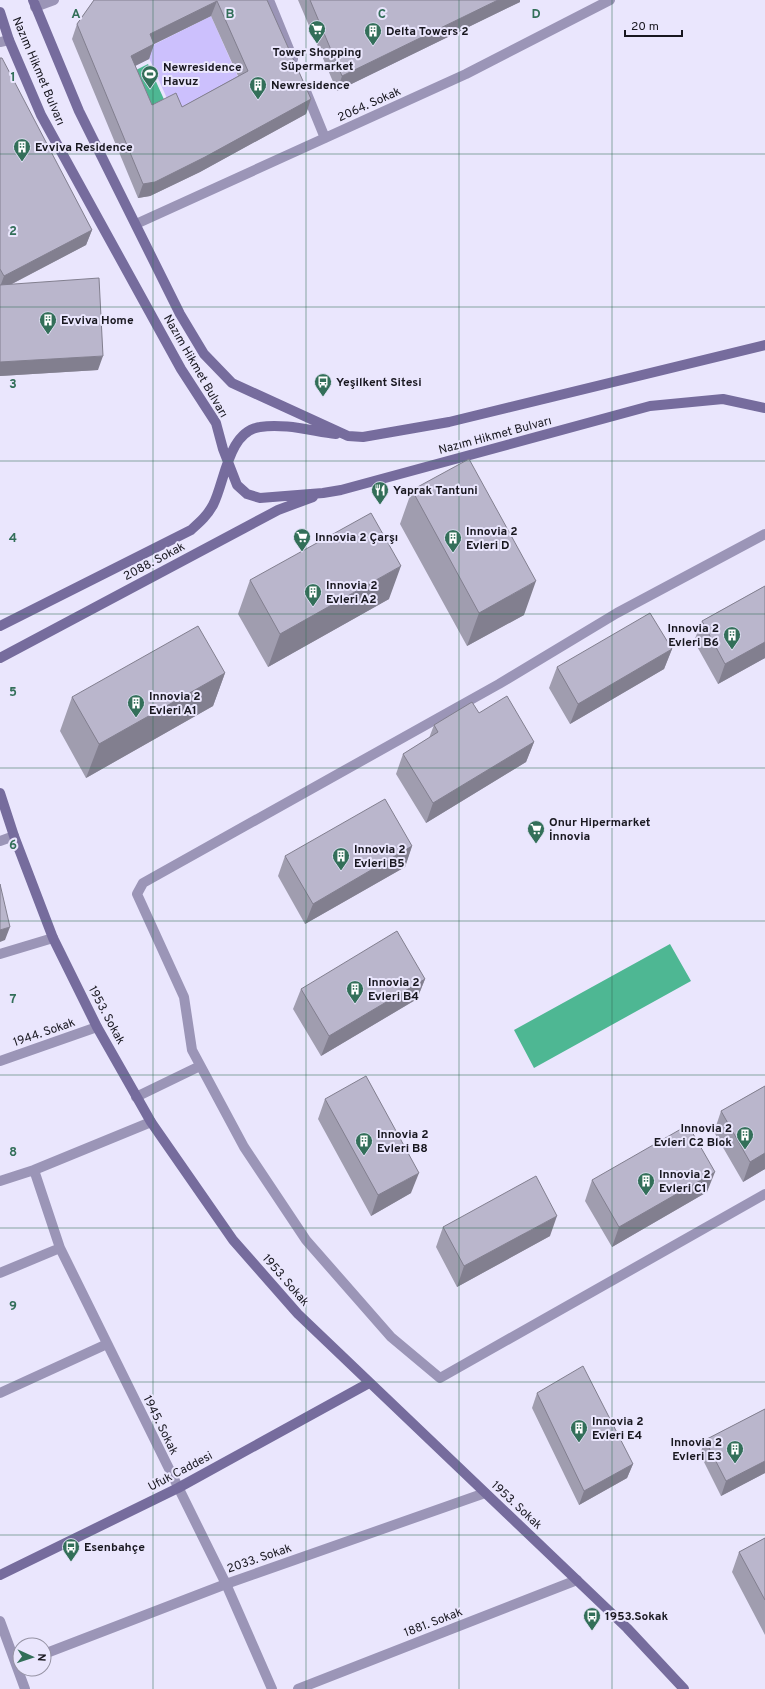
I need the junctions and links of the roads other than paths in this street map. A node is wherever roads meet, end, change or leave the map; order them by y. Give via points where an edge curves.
1 (54, 0) edge
2 (269, 0) edge
3 (610, 0) edge
4 (34, 3) edge
5 (0, 12) edge
6 (5, 41) edge
7 (325, 138) junction
8 (136, 224) junction
9 (765, 345) edge
10 (765, 408) edge
11 (348, 436) junction
12 (228, 462) junction
13 (323, 493) junction
14 (765, 534) edge
15 (0, 626) edge
16 (0, 658) edge
17 (0, 793) edge
18 (14, 836) junction
19 (0, 841) edge
20 (53, 938) junction
21 (0, 954) edge
22 (97, 1027) junction
23 (0, 1062) edge
24 (200, 1066) junction
25 (136, 1096) junction
26 (151, 1122) junction
27 (34, 1170) junction
28 (0, 1181) edge
29 (765, 1194) edge
30 (60, 1248) junction
31 (0, 1273) edge
32 (107, 1344) junction
33 (369, 1382) junction
34 (0, 1393) edge
35 (178, 1488) junction
36 (485, 1493) junction
37 (0, 1575) edge
38 (577, 1580) junction
39 (226, 1584) junction
40 (0, 1621) edge
41 (12, 1650) edge
42 (52, 1651) edge
43 (22, 1677) edge
44 (25, 1689) edge
45 (272, 1689) edge
46 (298, 1689) edge
47 (684, 1689) edge

1 - 4 street
2 - 7 street via 277,29 300,75
3 - 7 street, 2064. Sokak via 466,74
4 - 8 main road, Nazım Hikmet Bulvarı via 79,110
5 - 6 main road, Nazım Hikmet Bulvarı
6 - 12 main road, Nazım Hikmet Bulvarı via 41,116 181,369 216,423
7 - 8 street, 2064. Sokak
8 - 11 main road, Nazım Hikmet Bulvarı via 180,314 204,354 232,383
9 - 11 main road, Nazım Hikmet Bulvarı via 449,422 363,438
10 - 13 main road, Nazım Hikmet Bulvarı via 723,399 650,406
11 - 12 main road via 272,426 258,427 249,430 241,438
12 - 13 main road, Nazım Hikmet Bulvarı via 237,485 247,494 260,498
12 - 15 main road via 213,504 204,519 191,530
13 - 16 main road, 2088. Sokak via 278,510
14 - 24 street via 617,613 499,684 143,882 136,894 184,997 192,1050
17 - 18 main road, 1953. Sokak
18 - 19 street
18 - 20 main road, 1953. Sokak
20 - 21 street
20 - 22 main road, 1953. Sokak
22 - 23 street, 1944. Sokak
22 - 25 main road, 1953. Sokak
24 - 25 street
24 - 29 street via 244,1147 306,1240 391,1337 440,1378
25 - 26 main road, 1953. Sokak
26 - 27 street
26 - 33 main road, 1953. Sokak via 233,1240 298,1314
27 - 28 street
27 - 30 street, 1945. Sokak
30 - 31 street
30 - 32 street, 1945. Sokak
32 - 34 street
32 - 35 street, 1945. Sokak
33 - 35 main road, Ufuk Caddesi
33 - 36 main road, 1953. Sokak
35 - 37 main road, Ufuk Caddesi
35 - 39 street, 1945. Sokak
36 - 38 main road, 1953. Sokak
36 - 39 street, 2033. Sokak
38 - 46 street, 1881. Sokak
38 - 47 main road, 1953. Sokak via 628,1628
39 - 42 street, 2033. Sokak
39 - 45 street, 1945. Sokak
40 - 41 street
43 - 44 street

